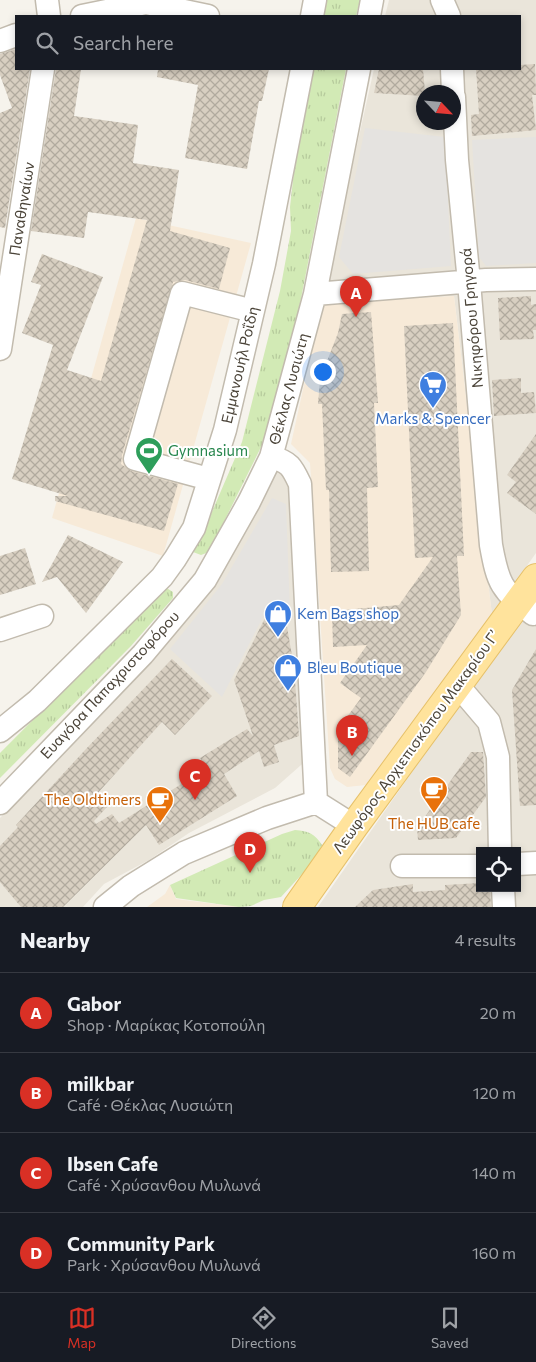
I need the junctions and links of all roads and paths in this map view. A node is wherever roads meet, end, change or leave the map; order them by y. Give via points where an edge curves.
1 (46, 0) edge
2 (315, 0) edge
3 (372, 0) edge
4 (442, 0) edge
5 (205, 10) edge
6 (49, 15) edge
7 (87, 15) edge
8 (312, 15) edge
9 (369, 15) edge
10 (449, 15) edge
11 (15, 35) edge
12 (0, 41) edge
13 (44, 70) edge
14 (302, 70) edge
15 (359, 70) edge
16 (452, 70) edge
17 (453, 85) edge
18 (456, 130) edge
19 (536, 279) edge
20 (469, 282) junction
21 (315, 294) junction
22 (253, 311) junction
23 (0, 349) edge
24 (271, 457) junction
25 (209, 479) junction
26 (176, 559) junction
27 (536, 578) edge
28 (205, 580) junction
29 (529, 609) edge
30 (42, 616) dead end
31 (0, 630) edge
32 (466, 695) junction
33 (0, 731) edge
34 (316, 802) junction
35 (0, 803) edge
36 (354, 826) junction
37 (500, 847) edge
38 (536, 863) edge
39 (521, 864) edge
40 (402, 866) dead end
41 (476, 866) edge
42 (503, 892) edge
43 (105, 907) edge
44 (297, 907) edge
45 (316, 907) edge
46 (504, 907) edge

1 - 6 street
2 - 8 street
3 - 9 street
4 - 10 street
5 - 7 street via 146,3
11 - 12 street
13 - 23 street, Παναθηναίων
14 - 22 street, Εμμανουήλ Ροΐδη
15 - 21 street, Θέκλας Λυσιώτη
16 - 17 street
18 - 20 street, Νικηφόρου Γρηγορά
19 - 20 street
20 - 21 street
20 - 29 street, Νικηφόρου Γρηγορά via 496,574 505,590
21 - 24 street, Θέκλας Λυσιώτη
22 - 25 street, Εμμανουήλ Ροΐδη via 225,430
22 - 25 street via 182,293 135,459
24 - 28 street, Ευαγόρα Παπαχριστοφόρου
24 - 34 street, Θέκλας Λυσιώτη via 292,467 300,484
25 - 26 street, Εμμανουήλ Ροΐδη via 194,528
26 - 28 street
26 - 33 street, Εμμανουήλ Ροΐδη via 37,701
27 - 29 main road, Λεωφόρος Αρχιεπισκόπου Μακαρίου Γ’
28 - 35 street, Ευαγόρα Παπαχριστοφόρου via 143,654
29 - 32 main road, Λεωφόρος Αρχιεπισκόπου Μακαρίου Γ’
29 - 36 main road, Λεωφόρος Αρχιεπισκόπου Μακαρίου Γ’
30 - 31 street
32 - 37 street via 489,722 498,757
32 - 45 main road, Λεωφόρος Αρχιεπισκόπου Μακαρίου Γ’
34 - 36 street
34 - 43 street via 267,818 184,853 131,886
36 - 44 main road, Λεωφόρος Αρχιεπισκόπου Μακαρίου Γ’
38 - 39 street
40 - 41 street
42 - 46 street

